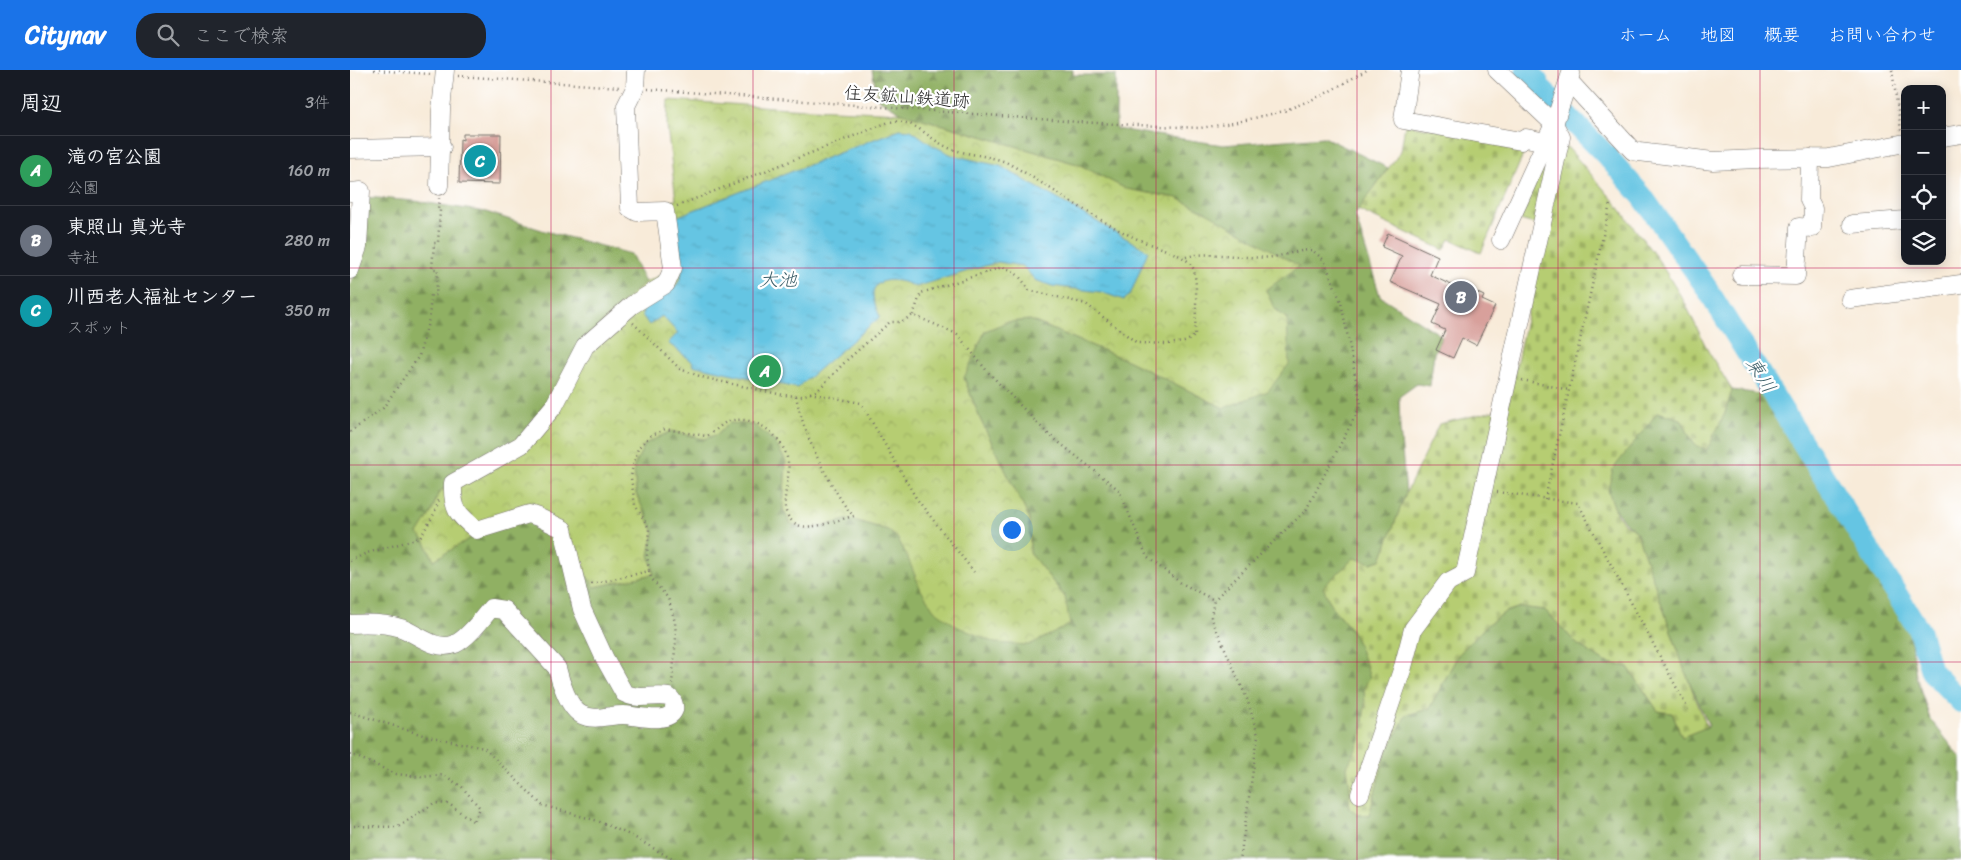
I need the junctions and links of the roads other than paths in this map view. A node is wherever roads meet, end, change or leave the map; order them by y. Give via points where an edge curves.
1 (636, 70) edge
2 (1410, 70) edge
3 (1497, 70) edge
4 (445, 72) edge
5 (1569, 79) edge
6 (1555, 123) junction
7 (1961, 134) edge
8 (1946, 136) edge
9 (1546, 142) junction
10 (1901, 144) edge
11 (442, 147) junction
12 (350, 149) edge
13 (1810, 158) junction
14 (439, 186) road end
15 (350, 192) edge
16 (1901, 220) edge
17 (1852, 224) dead end
18 (1501, 240) dead end
19 (350, 270) edge
20 (1741, 275) dead end
21 (1961, 284) edge
22 (1850, 298) dead end
23 (350, 624) edge
24 (1360, 794) dead end

1 - 23 street via 635,88 626,106 630,208 637,212 665,211 673,268 666,284 632,305 584,346 554,406 521,445 453,483 452,502 463,519 477,530 529,514 564,529 582,610 624,693 645,698 666,696 671,698 673,711 670,716 662,718 624,715 592,718 580,714 559,680 557,668 504,610 491,608 472,631 454,644 432,645 399,628
2 - 9 street via 1403,120 1520,141 1526,138
3 - 6 street
4 - 11 street
5 - 6 street
5 - 13 street via 1633,151 1713,161
6 - 9 street
6 - 24 street via 1561,137 1465,573 1448,582 1413,630
7 - 8 street
9 - 18 street
10 - 13 street via 1842,157
11 - 12 street
11 - 14 street
13 - 20 street via 1812,228 1799,227 1796,276
15 - 19 street via 361,191 358,247
16 - 17 street
21 - 22 street

